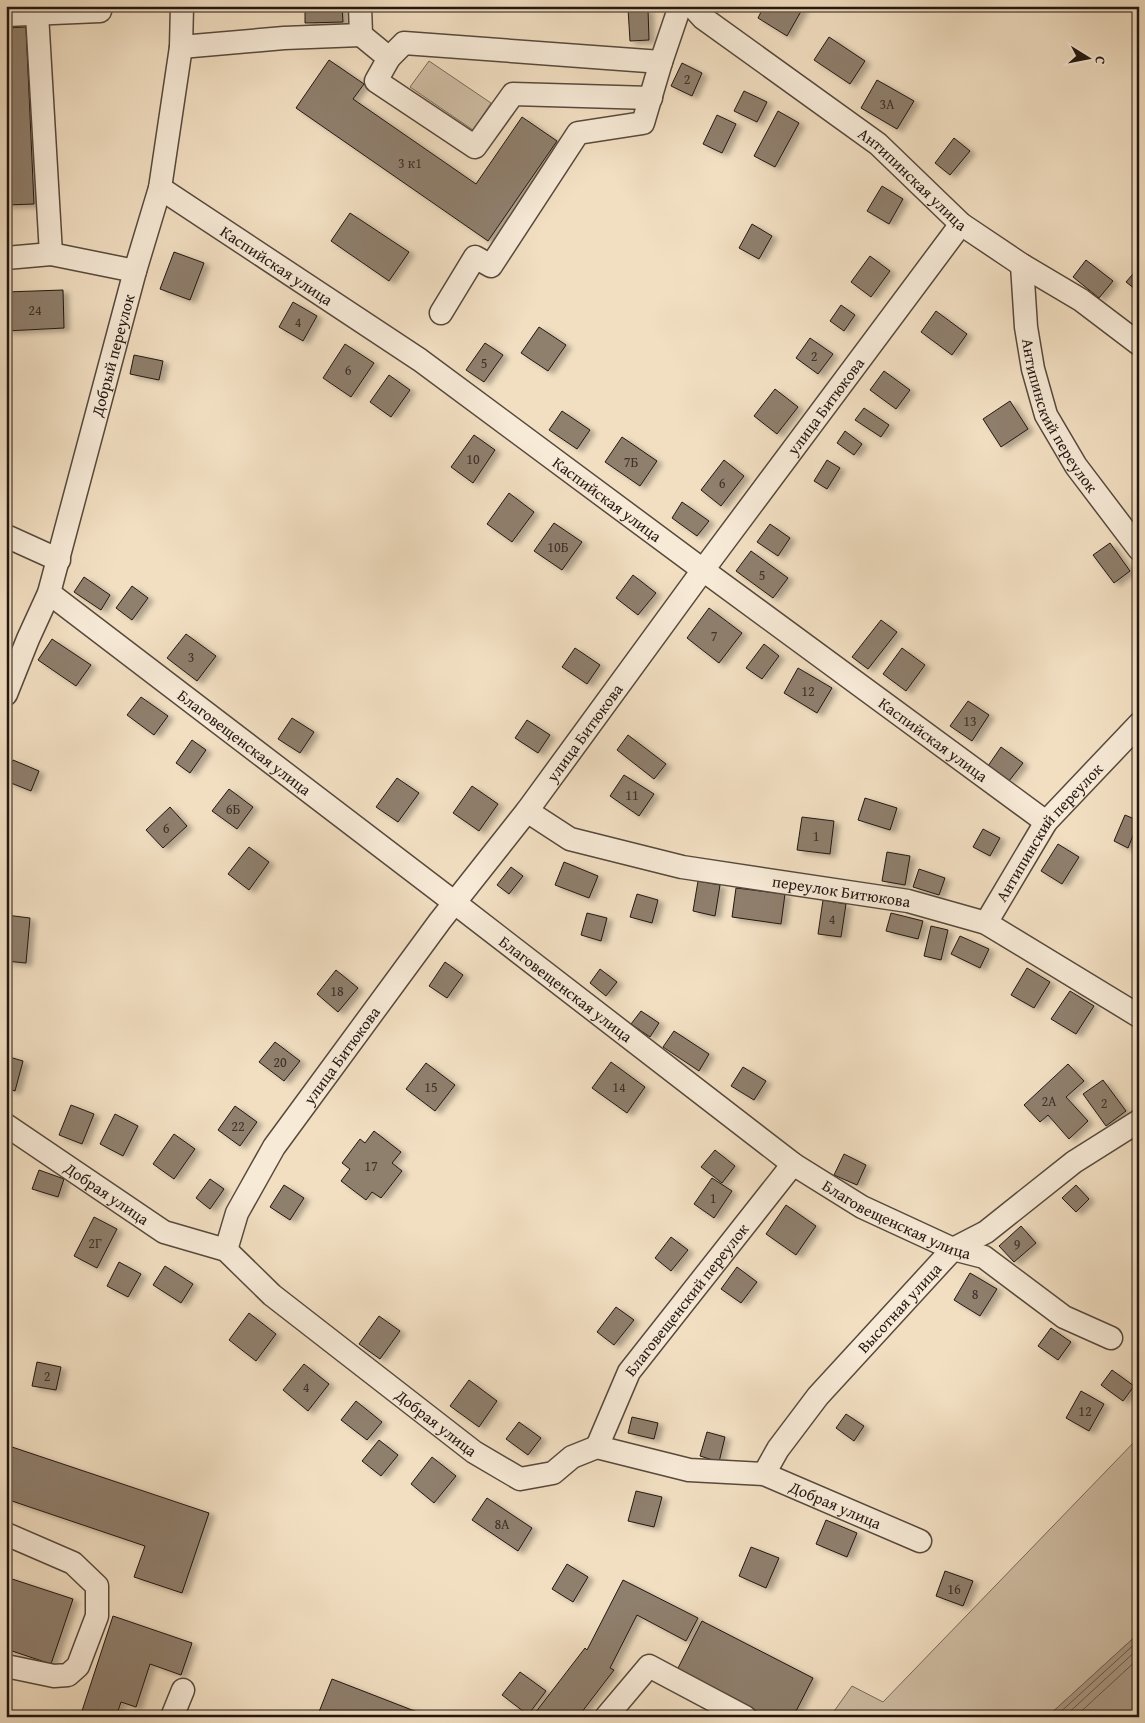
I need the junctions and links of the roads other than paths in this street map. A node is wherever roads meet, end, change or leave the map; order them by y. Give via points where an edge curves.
1 (101, 6) edge
2 (182, 6) edge
3 (360, 6) edge
4 (680, 6) edge
5 (692, 6) edge
6 (37, 14) junction
7 (6, 16) edge
8 (361, 35) junction
9 (181, 47) junction
10 (389, 58) junction
11 (661, 62) junction
12 (651, 98) junction
13 (160, 188) junction
14 (961, 224) junction
15 (51, 254) junction
16 (6, 258) edge
17 (1022, 265) junction
18 (136, 271) junction
19 (441, 313) dead end
20 (1139, 344) edge
21 (6, 536) edge
22 (1139, 549) edge
23 (58, 560) junction
24 (703, 570) junction
25 (50, 593) junction
26 (6, 694) edge
27 (1139, 724) edge
28 (527, 811) junction
29 (1046, 822) junction
30 (455, 903) junction
31 (986, 923) junction
32 (1139, 1016) edge
33 (1139, 1122) edge
34 (6, 1125) edge
35 (793, 1164) junction
36 (953, 1249) junction
37 (226, 1250) junction
38 (1111, 1338) dead end
39 (597, 1447) junction
40 (764, 1474) junction
41 (6, 1534) edge
42 (920, 1541) dead end
43 (6, 1666) edge
44 (183, 1690) dead end
45 (172, 1717) edge
46 (606, 1717) edge
47 (745, 1717) edge

1 - 6 street via 100,11
2 - 9 street, Добрый переулок
3 - 8 street
4 - 11 street
5 - 14 street, Антипинская улица via 703,18 878,144
6 - 7 street
6 - 15 street
8 - 9 street
8 - 10 street
9 - 13 street, Добрый переулок
10 - 11 street via 404,43
10 - 12 street via 376,81 475,147 513,94
11 - 12 street
12 - 19 street via 643,123 578,132 491,266 475,257
13 - 18 street, Добрый переулок
13 - 24 street, Каспийская улица via 420,360
14 - 17 street, Антипинская улица
14 - 24 street, улица Битюкова
15 - 16 street
15 - 18 street
17 - 20 street, Антипинская улица via 1081,300
17 - 22 street, Антипинский переулок via 1026,327 1046,415 1076,466
18 - 23 street, Добрый переулок
21 - 23 street
23 - 25 street, Добрый переулок
24 - 28 street, улица Битюкова
24 - 29 street, Каспийская улица
25 - 26 street, Добрый переулок
25 - 30 street, Благовещенская улица
27 - 29 street, Антипинский переулок
28 - 30 street, улица Битюкова
28 - 31 street, переулок Битюкова via 570,839 663,862 908,901
29 - 31 street, Антипинский переулок
30 - 35 street, Благовещенская улица
30 - 37 street, улица Битюкова via 274,1147 237,1213
31 - 32 street, переулок Битюкова
33 - 36 street, Высотная улица via 1074,1162 986,1232
34 - 37 street, Добрая улица via 164,1232
35 - 36 street, Благовещенская улица via 862,1207
35 - 39 street, Благовещенский переулок via 629,1372
36 - 38 street, Благовещенская улица via 984,1257 1064,1317
36 - 40 street, Высотная улица via 818,1396 778,1449
37 - 39 street, Добрая улица via 272,1295 474,1452 520,1479 553,1474 572,1457
39 - 40 street, Добрая улица via 688,1470
40 - 42 street, Добрая улица
41 - 43 street via 73,1563 97,1586 97,1616 78,1666 68,1675 54,1676
44 - 45 street
46 - 47 street via 648,1666

